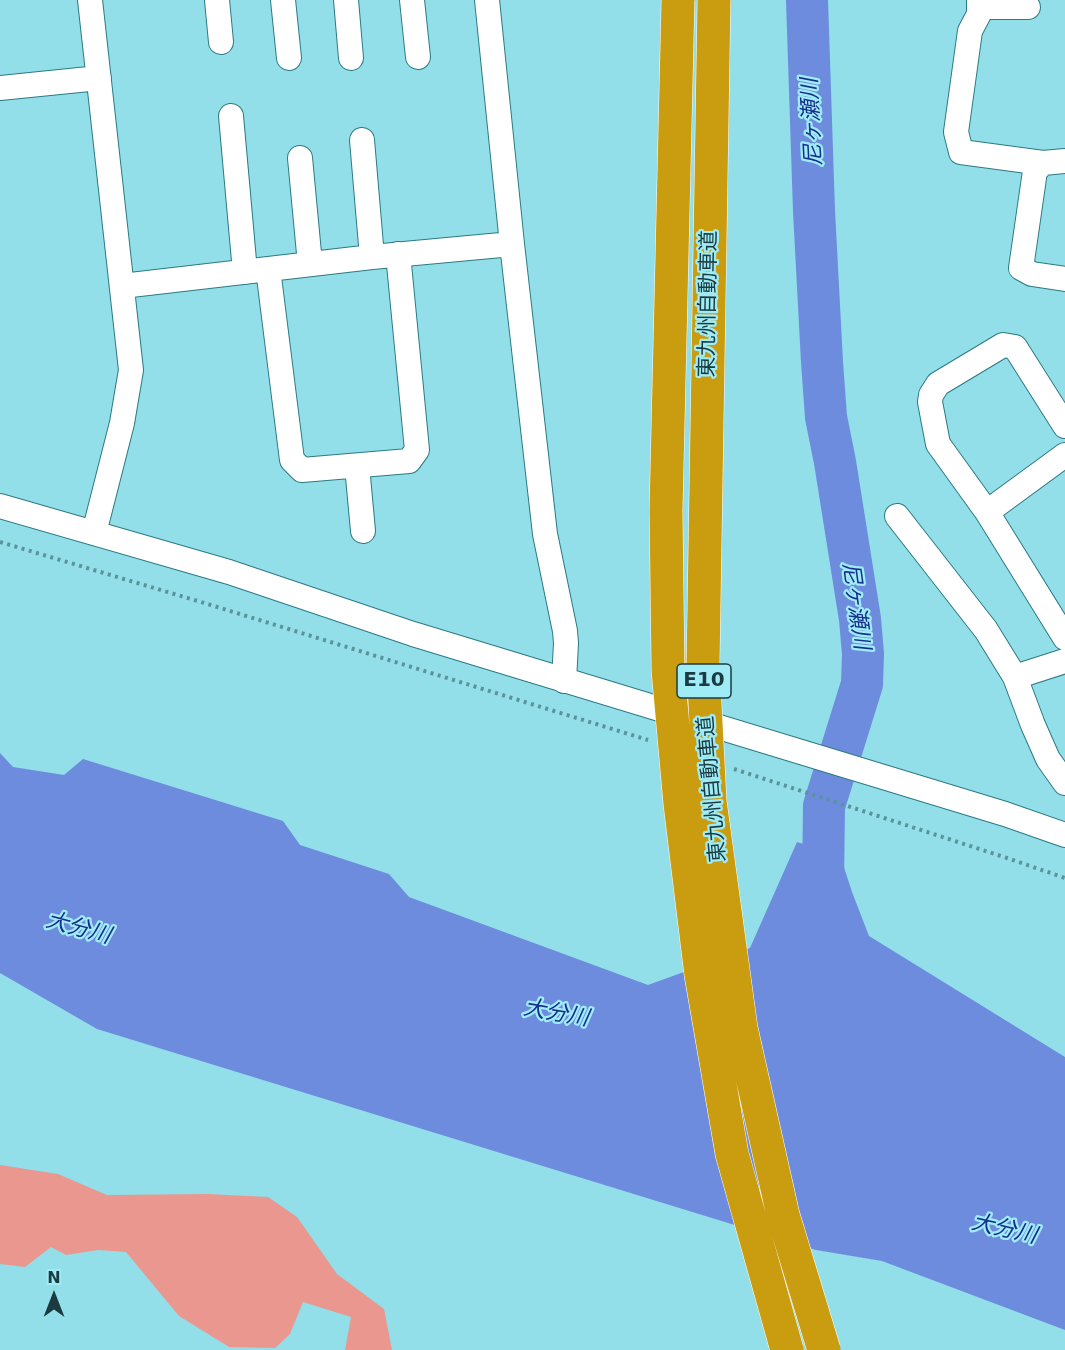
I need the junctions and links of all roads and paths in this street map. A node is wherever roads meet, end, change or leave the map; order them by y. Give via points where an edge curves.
1 (90, 0) edge
2 (217, 0) edge
3 (283, 0) edge
4 (346, 0) edge
5 (412, 0) edge
6 (487, 0) edge
7 (678, 0) edge
8 (714, 0) edge
9 (979, 3) edge
10 (1028, 7) dead end
11 (221, 42) dead end
12 (418, 57) dead end
13 (289, 58) dead end
14 (351, 58) dead end
15 (99, 78) junction
16 (0, 88) edge
17 (231, 116) dead end
18 (362, 140) dead end
19 (300, 158) dead end
20 (1054, 162) edge
21 (512, 244) junction
22 (398, 254) junction
23 (372, 257) junction
24 (310, 264) junction
25 (256, 270) junction
26 (1065, 279) edge
27 (122, 286) junction
28 (1065, 426) edge
29 (1065, 455) edge
30 (357, 466) junction
31 (0, 506) edge
32 (987, 512) junction
33 (897, 516) dead end
34 (363, 531) dead end
35 (94, 533) junction
36 (0, 542) edge
37 (1065, 638) edge
38 (1065, 661) edge
39 (1015, 678) junction
40 (564, 681) junction
41 (648, 740) dead end
42 (727, 766) dead end
43 (1065, 783) edge
44 (1065, 835) edge
45 (1065, 878) edge
46 (787, 1350) edge
47 (824, 1350) edge

1 - 15 street
2 - 11 street
3 - 13 street
4 - 14 street
5 - 12 street
6 - 21 street
7 - 46 highway, 東九州自動車道 / E10, bridge via 666,510 668,670 701,975 732,1154
8 - 47 highway, 東九州自動車道 / E10, bridge via 703,665 710,801 741,1028 783,1215
9 - 10 street
9 - 20 street via 979,14 970,31 956,132 961,152
15 - 16 street
15 - 27 street
17 - 25 street
18 - 23 street
19 - 24 street
20 - 26 street via 1035,171 1021,268 1032,274
21 - 22 street
21 - 40 street via 545,534 565,631
22 - 23 street
22 - 30 street via 417,450 409,461
23 - 24 street
24 - 25 street
25 - 27 street
25 - 30 street via 292,460 302,470
27 - 35 street via 131,370
28 - 32 street via 1015,347 1003,345 938,384 930,402 938,444
29 - 32 street
30 - 34 street
31 - 35 street
32 - 37 street
33 - 39 street via 986,630
35 - 40 street via 229,572
36 - 41 path
38 - 39 street
39 - 43 street via 1048,759
40 - 44 street
42 - 45 path

